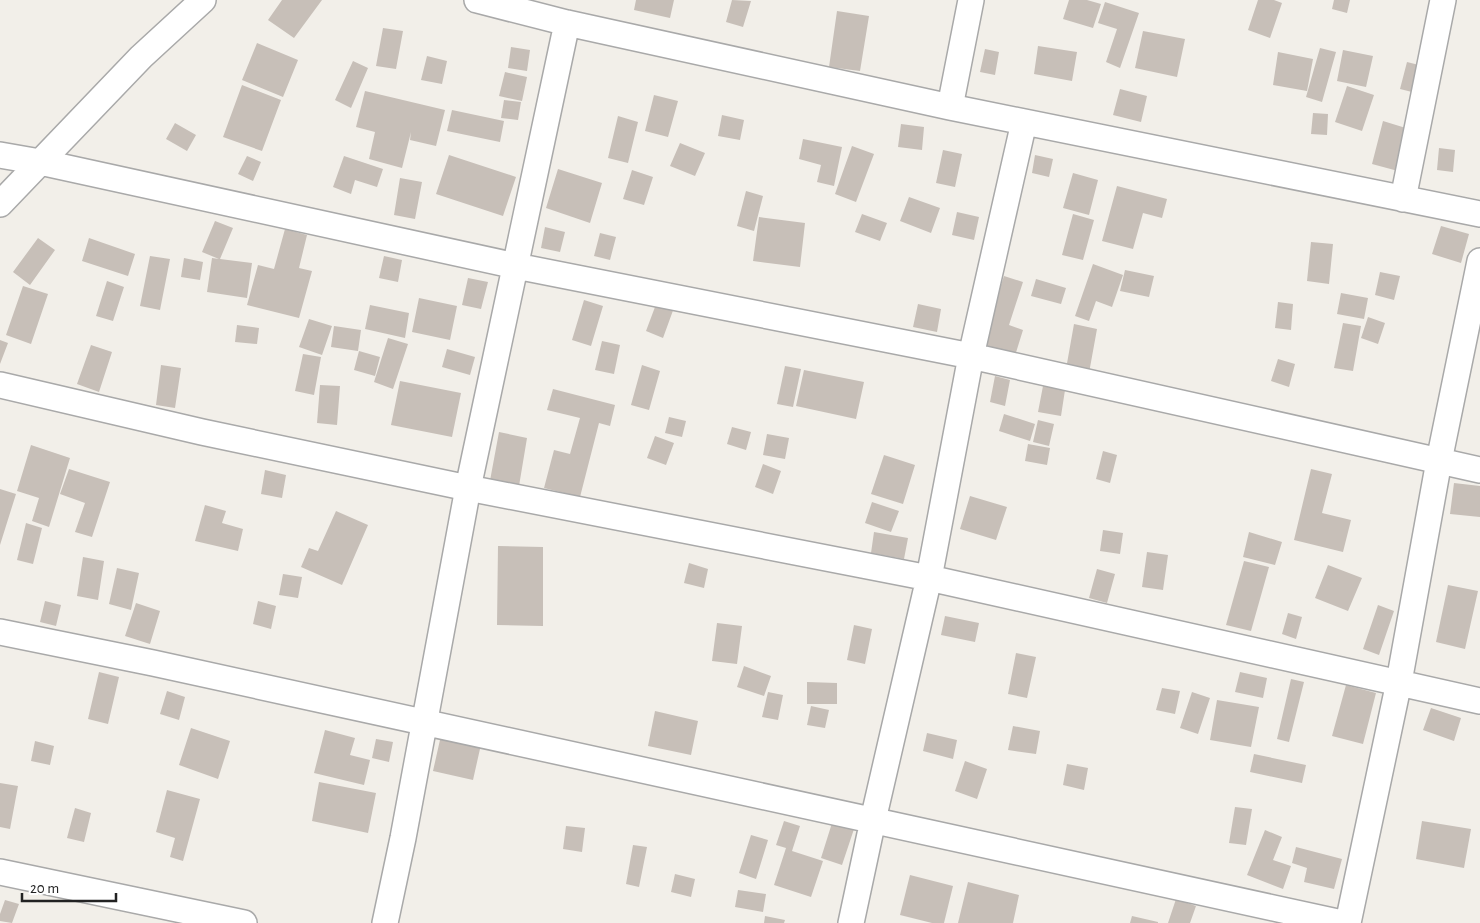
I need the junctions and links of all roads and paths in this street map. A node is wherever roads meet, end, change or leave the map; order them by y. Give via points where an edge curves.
1 (203, 0) edge
2 (477, 0) edge
3 (971, 0) edge
4 (1443, 0) edge
5 (567, 24) junction
6 (950, 107) junction
7 (1024, 122) junction
8 (0, 155) edge
9 (40, 162) junction
10 (1403, 199) junction
11 (0, 204) edge
12 (1480, 214) edge
13 (1480, 261) edge
14 (516, 266) junction
15 (971, 356) junction
16 (0, 385) edge
17 (1439, 461) junction
18 (1480, 470) edge
19 (468, 488) junction
20 (929, 578) junction
21 (0, 632) edge
22 (1399, 682) junction
23 (1480, 701) edge
24 (424, 722) junction
25 (873, 820) junction
26 (0, 872) edge
27 (244, 923) edge
28 (385, 923) edge
29 (851, 923) edge
30 (1342, 923) edge
31 (1348, 923) edge

1 - 9 street via 141,57
2 - 5 street
3 - 6 street
4 - 10 street
5 - 6 street
5 - 14 street
6 - 7 street
7 - 10 street
7 - 15 street
8 - 9 street
9 - 11 street
9 - 14 street
10 - 12 street
13 - 17 street
14 - 15 street
14 - 19 street
15 - 17 street
15 - 20 street
16 - 19 street
17 - 18 street
17 - 22 street
19 - 20 street
19 - 24 street
20 - 22 street
20 - 25 street
21 - 24 street
22 - 23 street
22 - 31 street
24 - 25 street
24 - 28 street
25 - 29 street
25 - 30 street
26 - 27 street

